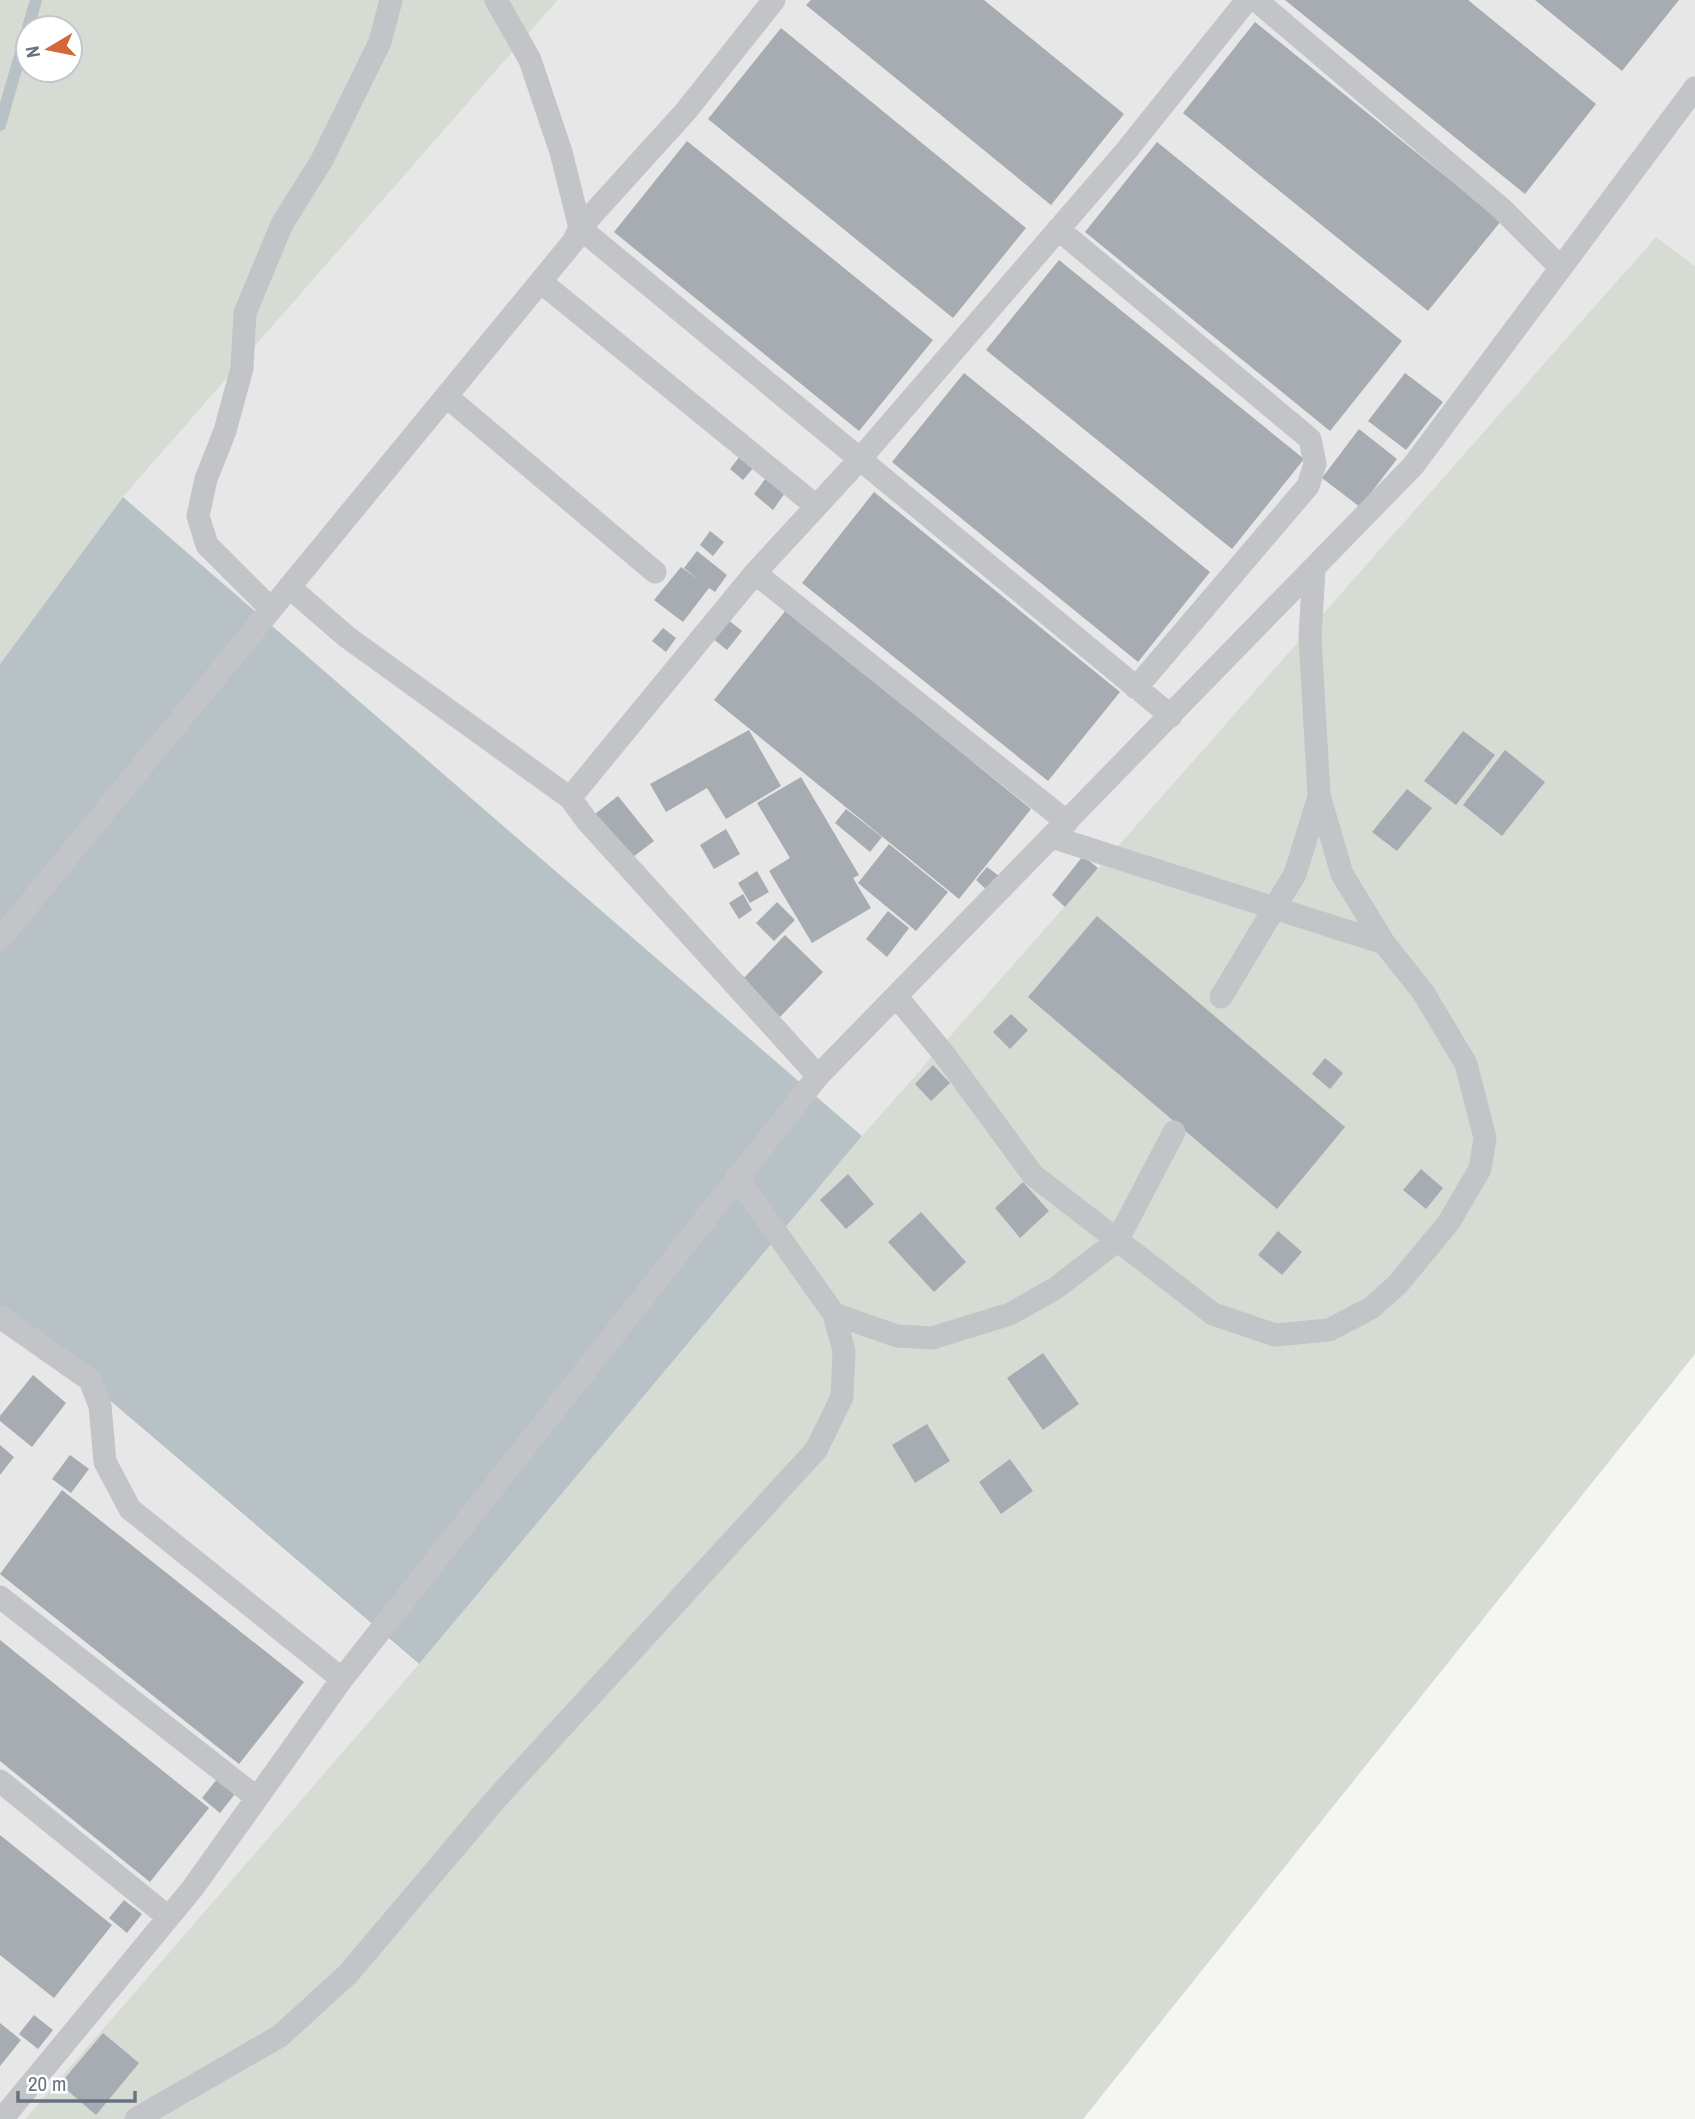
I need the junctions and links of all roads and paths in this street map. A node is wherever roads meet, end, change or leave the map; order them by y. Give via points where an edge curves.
1 (391, 0) edge
2 (496, 0) edge
3 (774, 0) edge
4 (1247, 0) edge
5 (1256, 0) edge
6 (1695, 88) edge
7 (580, 228) junction
8 (1058, 229) junction
9 (1561, 268) junction
10 (541, 282) junction
11 (446, 396) junction
12 (860, 459) junction
13 (816, 506) junction
14 (1314, 569) junction
15 (655, 572) dead end
16 (755, 573) junction
17 (289, 587) junction
18 (271, 609) junction
19 (1136, 688) junction
20 (1171, 716) junction
21 (1319, 795) junction
22 (570, 798) junction
23 (1060, 830) junction
24 (1276, 910) junction
25 (0, 939) edge
26 (1384, 943) junction
27 (896, 996) junction
28 (1222, 997) dead end
29 (818, 1076) junction
30 (1174, 1132) dead end
31 (737, 1177) junction
32 (1117, 1241) junction
33 (834, 1314) junction
34 (0, 1317) edge
35 (0, 1597) edge
36 (342, 1679) junction
37 (0, 1781) edge
38 (257, 1798) junction
39 (168, 1917) junction
40 (2, 2119) edge
41 (136, 2119) edge

1 - 18 lane via 380,42 322,160 282,224 245,313 242,368 225,431 205,479 198,516 207,545
2 - 7 lane via 530,60
3 - 7 lane via 686,110
4 - 8 lane
5 - 9 lane via 1502,209
6 - 9 lane
7 - 10 lane
7 - 12 lane
8 - 12 lane
8 - 19 lane via 1310,439 1315,464 1308,486
9 - 14 lane via 1413,466
10 - 11 lane
10 - 13 lane
11 - 15 lane
11 - 17 lane
12 - 13 lane
12 - 19 lane
13 - 16 lane
14 - 20 lane
14 - 21 lane via 1310,637
16 - 22 lane
16 - 23 lane
17 - 18 lane
17 - 22 lane via 347,637
18 - 25 lane
19 - 20 lane
20 - 23 lane
21 - 24 lane via 1300,862
21 - 26 lane via 1342,874
22 - 29 lane
23 - 24 lane
23 - 27 lane
24 - 26 lane
24 - 28 lane
26 - 32 lane via 1423,992 1466,1063 1485,1139 1480,1169 1449,1222 1398,1284 1371,1308 1329,1330 1275,1335 1213,1314
27 - 29 lane
27 - 32 lane via 1033,1175
29 - 31 lane
30 - 32 lane
31 - 33 lane
31 - 36 lane
32 - 33 lane via 1056,1288 1010,1314 932,1338 897,1336
33 - 41 lane via 844,1350 842,1397 816,1450 495,1800 348,1975 280,2036
34 - 36 lane via 90,1380 100,1406 105,1462 130,1509
35 - 38 lane
36 - 38 lane
37 - 39 lane
38 - 39 lane
39 - 40 lane

